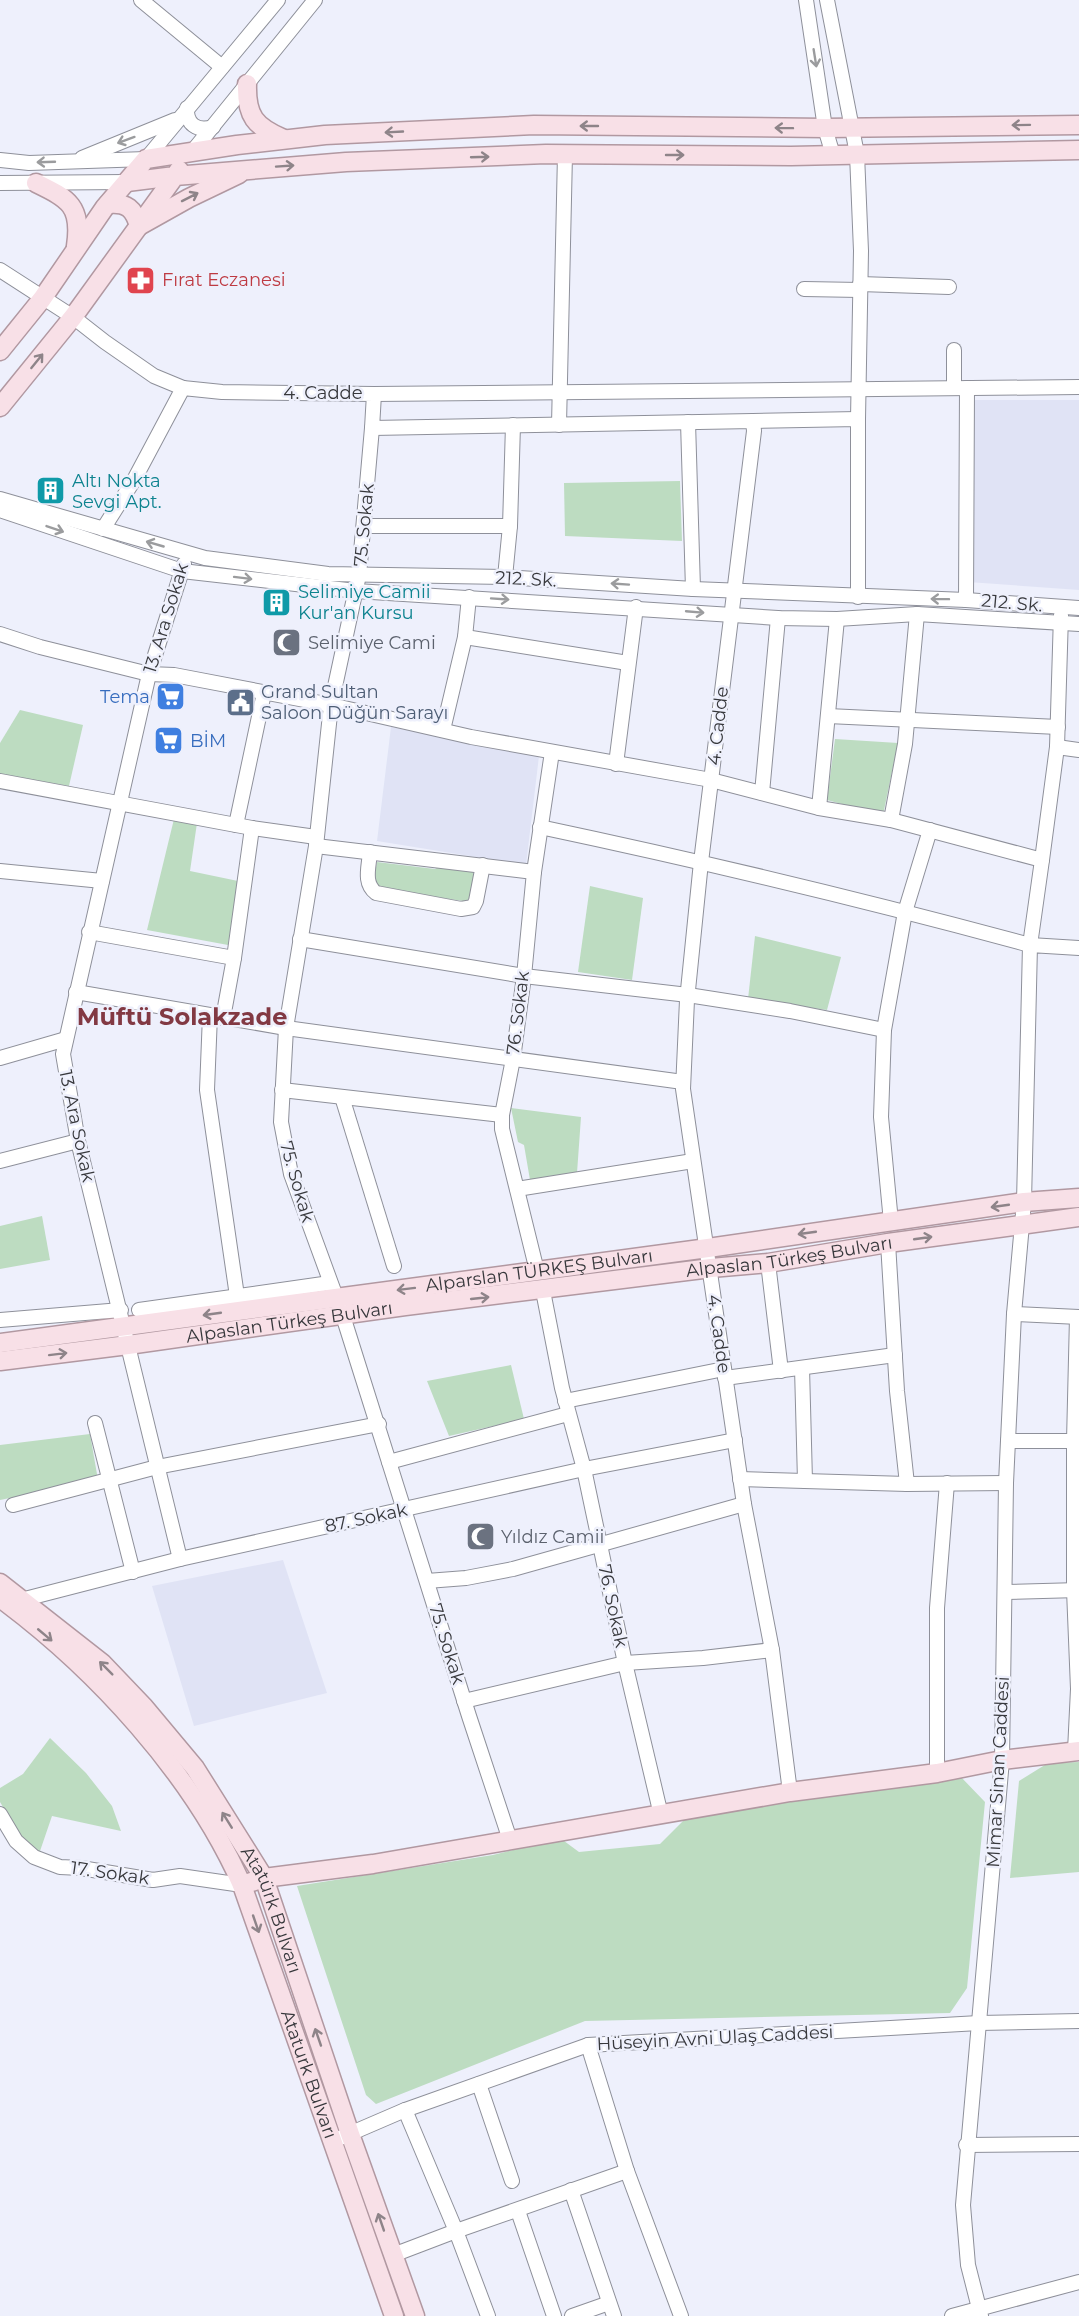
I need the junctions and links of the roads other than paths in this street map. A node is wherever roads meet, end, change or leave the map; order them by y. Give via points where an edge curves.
1 (141, 0) edge
2 (278, 0) edge
3 (315, 0) edge
4 (806, 0) edge
5 (827, 0) edge
6 (222, 67) junction
7 (247, 84) junction
8 (187, 108) junction
9 (177, 120) junction
10 (1079, 125) edge
11 (213, 127) junction
12 (825, 128) junction
13 (853, 128) junction
14 (286, 140) junction
15 (1079, 150) edge
16 (192, 152) junction
17 (565, 154) junction
18 (857, 154) junction
19 (833, 155) junction
20 (146, 159) junction
21 (0, 160) edge
22 (75, 162) junction
23 (250, 169) junction
24 (175, 176) junction
25 (127, 182) junction
26 (0, 183) edge
27 (36, 183) junction
28 (108, 204) junction
29 (139, 226) junction
30 (75, 251) junction
31 (0, 270) edge
32 (860, 287) junction
33 (949, 288) dead end
34 (804, 289) dead end
35 (42, 299) junction
36 (73, 317) junction
37 (954, 350) dead end
38 (0, 351) edge
39 (1079, 387) edge
40 (183, 388) junction
41 (961, 388) junction
42 (859, 389) junction
43 (560, 392) junction
44 (374, 394) junction
45 (0, 407) edge
46 (858, 419) junction
47 (753, 421) junction
48 (688, 422) junction
49 (513, 425) junction
50 (559, 425) junction
51 (372, 428) junction
52 (0, 499) edge
53 (0, 510) edge
54 (365, 526) junction
55 (510, 526) junction
56 (103, 529) junction
57 (185, 553) junction
58 (182, 571) junction
59 (359, 575) junction
60 (505, 577) junction
61 (693, 590) junction
62 (356, 591) junction
63 (734, 591) junction
64 (469, 597) junction
65 (858, 597) junction
66 (966, 600) junction
67 (636, 607) junction
68 (1061, 607) junction
69 (1079, 608) edge
70 (917, 614) junction
71 (730, 615) junction
72 (778, 618) junction
73 (837, 619) junction
74 (1061, 623) junction
75 (1079, 624) edge
76 (0, 634) edge
77 (465, 637) junction
78 (628, 663) junction
79 (149, 674) junction
80 (264, 693) junction
81 (331, 705) junction
82 (828, 716) junction
83 (907, 720) junction
84 (1058, 727) junction
85 (443, 730) junction
86 (1057, 747) junction
87 (1079, 750) edge
88 (552, 752) junction
89 (616, 764) junction
90 (711, 780) junction
91 (0, 781) edge
92 (762, 793) junction
93 (120, 804) junction
94 (819, 807) junction
95 (891, 820) junction
96 (236, 825) junction
97 (540, 827) junction
98 (252, 828) junction
99 (930, 830) junction
100 (316, 842) junction
101 (370, 852) junction
102 (1042, 861) junction
103 (701, 862) junction
104 (483, 865) junction
105 (0, 871) edge
106 (534, 872) junction
107 (102, 881) junction
108 (905, 912) junction
109 (89, 932) junction
110 (300, 939) junction
111 (1030, 945) junction
112 (1079, 948) edge
113 (234, 958) junction
114 (524, 976) junction
115 (76, 992) junction
116 (688, 995) junction
117 (216, 1016) junction
118 (286, 1028) junction
119 (884, 1030) junction
120 (66, 1039) junction
121 (0, 1058) edge
122 (513, 1059) junction
123 (683, 1082) junction
124 (282, 1090) junction
125 (342, 1097) junction
126 (502, 1115) junction
127 (78, 1142) junction
128 (0, 1161) edge
129 (693, 1161) junction
130 (517, 1189) junction
131 (1079, 1198) edge
132 (1024, 1202) junction
133 (1079, 1217) edge
134 (891, 1222) junction
135 (1021, 1226) junction
136 (888, 1243) junction
137 (708, 1248) junction
138 (768, 1263) junction
139 (394, 1266) dead end
140 (711, 1268) junction
141 (537, 1271) junction
142 (333, 1290) junction
143 (543, 1291) junction
144 (237, 1296) junction
145 (139, 1310) dead end
146 (1014, 1314) junction
147 (343, 1316) junction
148 (1078, 1317) edge
149 (122, 1319) junction
150 (0, 1320) edge
151 (0, 1343) edge
152 (128, 1346) junction
153 (895, 1355) junction
154 (0, 1361) edge
155 (802, 1368) junction
156 (782, 1371) junction
157 (725, 1374) junction
158 (567, 1408) junction
159 (95, 1423) dead end
160 (379, 1424) junction
161 (735, 1440) junction
162 (1008, 1441) junction
163 (1076, 1441) edge
164 (389, 1462) junction
165 (157, 1467) junction
166 (584, 1469) junction
167 (110, 1479) junction
168 (741, 1479) junction
169 (805, 1481) junction
170 (947, 1483) junction
171 (1006, 1483) junction
172 (907, 1484) junction
173 (1077, 1502) edge
174 (744, 1504) junction
175 (13, 1505) dead end
176 (405, 1510) junction
177 (1077, 1541) edge
178 (599, 1543) junction
179 (180, 1559) junction
180 (133, 1572) junction
181 (427, 1581) junction
182 (0, 1583) edge
183 (1076, 1590) edge
184 (1005, 1592) junction
185 (7, 1602) edge
186 (1077, 1649) edge
187 (772, 1650) junction
188 (625, 1663) junction
189 (1078, 1689) edge
190 (464, 1701) junction
191 (1077, 1751) edge
192 (1002, 1760) junction
193 (937, 1773) junction
194 (790, 1792) junction
195 (0, 1814) edge
196 (661, 1815) junction
197 (510, 1840) junction
198 (264, 1878) junction
199 (242, 1884) junction
200 (1079, 2021) edge
201 (979, 2023) junction
202 (588, 2045) junction
203 (479, 2084) junction
204 (405, 2110) junction
205 (350, 2134) junction
206 (333, 2141) junction
207 (1079, 2144) edge
208 (966, 2145) junction
209 (627, 2171) junction
210 (512, 2181) dead end
211 (572, 2190) junction
212 (518, 2211) junction
213 (456, 2231) junction
214 (393, 2255) junction
215 (1079, 2282) edge
216 (611, 2309) edge
217 (980, 2312) edge
218 (394, 2316) edge
219 (416, 2316) edge
220 (488, 2316) edge
221 (554, 2316) edge
222 (572, 2316) edge
223 (681, 2316) edge
224 (952, 2316) edge

1 - 6 street
2 - 6 street
3 - 7 street
4 -> 12 street
5 - 13 street
6 - 8 street
7 - 11 street
7 - 14 main road via 248,106 256,122
8 - 9 street
8 - 11 street via 192,125 200,129
9 - 20 street
9 -> 22 street
10 -> 13 main road
11 - 16 street
12 - 13 main road
12 -> 14 main road via 534,125
12 - 19 street
13 - 18 street
14 - 16 main road
15 - 18 main road
16 - 20 main road
16 - 24 main road
17 -> 19 main road
23 -> 17 main road
17 - 43 street
18 - 19 main road
18 - 32 street
20 - 22 street
20 - 25 main road
22 -> 21 street
23 - 24 main road
29 -> 23 main road
24 - 25 main road
24 - 29 main road
25 - 27 street
25 - 28 main road
26 - 27 street
27 - 30 main road via 59,194 74,208 78,224
28 - 29 main road via 130,207
28 - 30 main road
29 - 36 main road
30 - 35 main road
31 - 35 street
32 - 33 street
32 - 34 street
32 - 42 street
35 - 36 street
35 - 38 main road
36 - 40 street via 154,376
45 -> 36 main road
37 - 41 street
39 - 41 street
40 - 44 street, 4. Cadde
40 - 56 street
41 - 42 street
41 - 66 street
42 - 43 street
42 - 46 street
43 - 44 street
43 - 50 street
44 - 51 street, 4. Cadde
46 - 47 street
46 - 65 street
47 - 48 street, 4. Cadde
47 - 63 street, 4. Cadde
48 - 50 street, 4. Cadde
48 - 61 street
49 - 50 street, 4. Cadde
49 - 51 street, 4. Cadde
49 - 55 street
51 - 54 street, 75. Sokak
52 - 56 street, 212. Sk.
53 -> 58 street
54 - 55 street
54 - 59 street, 75. Sokak
55 - 60 street
57 -> 56 street, 212. Sk.
57 - 58 street, 13. Ara Sokak
57 - 59 street, 212. Sk.
58 -> 62 street
58 - 79 street, 13. Ara Sokak
59 - 60 street, 212. Sk.
59 - 62 street, 75. Sokak
61 -> 60 street, 212. Sk.
61 - 63 street, 212. Sk.
62 - 64 street
62 - 81 street, 75. Sokak
63 - 65 street, 212. Sk.
63 - 71 street, 4. Cadde
64 -> 67 street
64 - 77 street
66 -> 65 street, 212. Sk.
66 - 68 street, 212. Sk.
67 -> 71 street
67 - 78 street
68 - 69 street, 212. Sk.
68 - 74 street, Mimar Sinan Caddesi
70 - 73 street
70 - 74 street
70 - 83 street
71 - 72 street
71 - 90 street, 4. Cadde
72 - 73 street
72 - 92 street
73 - 82 street
74 - 75 street
74 - 84 street, Mimar Sinan Caddesi
76 - 79 street
77 - 78 street
77 - 85 street
78 - 89 street
79 - 80 street via 174,675
79 - 93 street, 13. Ara Sokak
80 - 81 street
80 - 96 street
81 - 85 street
81 - 100 street, 75. Sokak
82 - 83 street
82 - 94 street
83 - 84 street
83 - 95 street
84 - 86 street, Mimar Sinan Caddesi
85 - 88 street
86 - 87 street
86 - 102 street, Mimar Sinan Caddesi
88 - 89 street
88 - 97 street, 76. Sokak
89 - 90 street
90 - 92 street
90 - 103 street, 4. Cadde
91 - 93 street
92 - 94 street
93 - 96 street
93 - 107 street, 13. Ara Sokak
94 - 95 street
95 - 99 street
96 - 98 street
97 - 103 street
97 - 106 street, 76. Sokak
98 - 100 street
98 - 113 street
99 - 102 street
99 - 108 street
100 - 101 street
100 - 110 street, 75. Sokak
101 - 104 street
101 - 104 street via 367,881 376,893 460,909 473,907
102 - 111 street, Mimar Sinan Caddesi
103 - 108 street
103 - 116 street, 4. Cadde
104 - 106 street
105 - 107 street
106 - 114 street, 76. Sokak
107 - 109 street, 13. Ara Sokak
108 - 111 street
108 - 119 street
109 - 113 street
109 - 115 street, 13. Ara Sokak
110 - 114 street
110 - 118 street, 75. Sokak
111 - 112 street
111 - 132 street, Mimar Sinan Caddesi
113 - 117 street
114 - 116 street
114 - 122 street, 76. Sokak
115 - 117 street
115 - 120 street, 13. Ara Sokak
116 - 119 street
116 - 123 street, 4. Cadde
117 - 118 street
117 - 144 street via 207,1090
118 - 122 street
118 - 124 street, 75. Sokak
119 - 134 street via 881,1117
120 - 121 street
120 - 127 street, 13. Ara Sokak via 63,1054
122 - 123 street
122 - 126 street, 76. Sokak
123 - 129 street, 4. Cadde
124 - 125 street
124 - 142 street, 75. Sokak via 280,1122 291,1174
125 - 126 street
125 - 139 street
126 - 130 street, 76. Sokak
127 - 128 street
127 - 149 street, 13. Ara Sokak
129 - 130 street
129 - 137 street, 4. Cadde
130 - 141 street, 76. Sokak
131 - 132 main road, Alparslan TÜRKEŞ Bulvarı
132 -> 134 main road, Alparslan TÜRKEŞ Bulvarı
132 - 135 street, Mimar Sinan Caddesi
133 - 135 main road, Alpaslan Türkeş Bulvarı
134 -> 137 main road, Alparslan TÜRKEŞ Bulvarı
136 -> 135 main road, Alpaslan Türkeş Bulvarı
135 - 146 street, Mimar Sinan Caddesi
136 - 138 main road, Alpaslan Türkeş Bulvarı
136 - 153 street
137 - 140 street, 4. Cadde
137 - 141 main road, Alparslan TÜRKEŞ Bulvarı
138 - 140 main road, Alpaslan Türkeş Bulvarı
138 - 156 street
140 - 143 main road, Alpaslan Türkeş Bulvarı
140 - 157 street, 4. Cadde
141 -> 142 main road, Alparslan TÜRKEŞ Bulvarı
142 - 144 street
142 - 147 street, 75. Sokak
142 -> 149 main road, Alparslan TÜRKEŞ Bulvarı
147 -> 143 main road, Alpaslan Türkeş Bulvarı
143 - 158 street, 76. Sokak
144 - 145 street
146 - 148 street
146 - 162 street, Mimar Sinan Caddesi
147 - 152 main road, Alpaslan Türkeş Bulvarı
147 - 160 street, 75. Sokak
148 - 163 street
149 - 150 street
149 - 151 main road, Alparslan TÜRKEŞ Bulvarı
149 - 152 street, 13. Ara Sokak
154 -> 152 main road, Alpaslan Türkeş Bulvarı
152 - 165 street, 13. Ara Sokak
153 - 155 street
153 - 172 street
155 - 156 street
155 - 169 street
156 - 157 street
157 - 158 street
157 - 161 street, 4. Cadde
158 - 164 street
158 - 166 street, 76. Sokak
159 - 167 street
160 - 164 street, 75. Sokak
160 - 165 street
161 - 166 street, 87. Sokak
161 - 168 street, 4. Cadde
162 - 163 street
162 - 171 street, Mimar Sinan Caddesi
163 - 173 street
164 - 176 street, 75. Sokak
165 - 167 street
165 - 179 street, 13. Ara Sokak
166 - 176 street, 87. Sokak
166 - 178 street, 76. Sokak
167 - 175 street
167 - 180 street
168 - 169 street
168 - 174 street, 4. Cadde
169 - 172 street
170 - 171 street
170 - 172 street
170 - 193 street via 937,1608
171 - 184 street, Mimar Sinan Caddesi
173 - 177 street
174 - 178 street
174 - 187 street, 4. Cadde
176 - 179 street, 87. Sokak
176 - 181 street, 75. Sokak
177 - 183 street
178 - 181 street via 489,1574
178 - 188 street, 76. Sokak
179 - 180 street, 87. Sokak
180 - 185 street, 87. Sokak
181 - 190 street, 75. Sokak
182 - 185 main road, Atatürk Bulvarı
183 - 184 street
183 - 186 street
184 - 192 street, Mimar Sinan Caddesi
198 -> 185 main road, Atatürk Bulvarı via 195,1768 144,1707 102,1663
185 -> 199 main road, Ataturk Bulvarı via 91,1674 133,1719 182,1781
186 - 189 street
187 - 188 street
187 - 194 street, 4. Cadde
188 - 190 street
188 - 196 street, 76. Sokak
189 - 191 street
190 - 197 street, 75. Sokak
191 - 192 main road
192 - 193 main road
192 - 201 street, Mimar Sinan Caddesi
193 - 194 main road
194 - 196 main road
195 - 199 street, 17. Sokak via 16,1841 34,1857 60,1867 153,1880 180,1876
196 - 197 main road
197 - 198 main road
198 - 199 main road
205 -> 198 main road, Atatürk Bulvarı
199 -> 206 main road, Ataturk Bulvarı
200 - 201 street, Hüseyin Avni Ulaş Caddesi
201 - 202 street, Hüseyin Avni Ulaş Caddesi
201 - 208 street, Mimar Sinan Caddesi
202 - 203 street, Hüseyin Avni Ulaş Caddesi
202 - 209 street
203 - 204 street, Hüseyin Avni Ulaş Caddesi
203 - 210 street
204 - 205 street, Hüseyin Avni Ulaş Caddesi
204 - 213 street
205 - 206 street, Hüseyin Avni Ulaş Caddesi
214 -> 205 main road, Atatürk Bulvarı
206 - 218 main road, Ataturk Bulvarı
207 - 208 street
208 - 217 street, Mimar Sinan Caddesi via 963,2205 968,2265
209 - 211 street
209 - 223 street
211 - 212 street
211 - 216 street
212 - 213 street
212 - 221 street
213 - 214 street
213 - 220 street
214 - 219 main road, Atatürk Bulvarı
215 - 217 street
216 - 222 street
217 - 224 street

